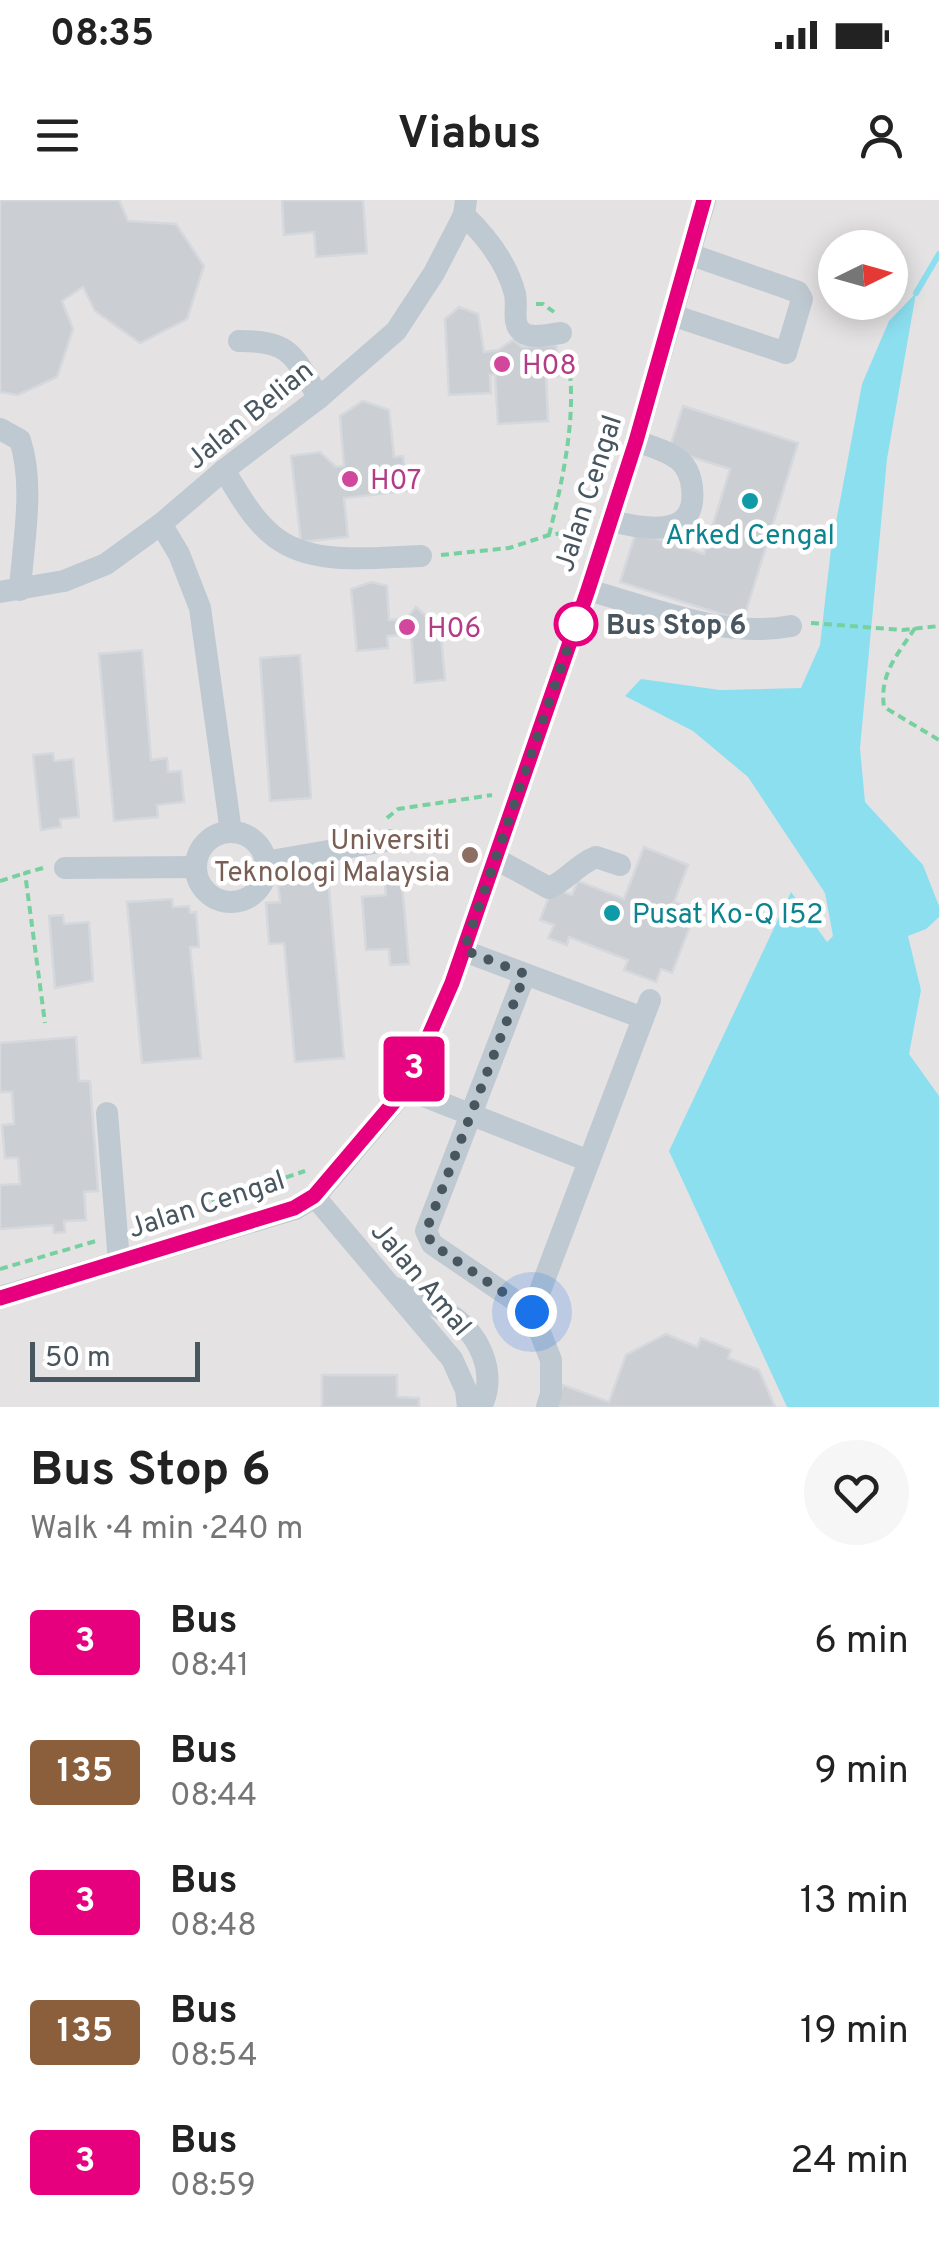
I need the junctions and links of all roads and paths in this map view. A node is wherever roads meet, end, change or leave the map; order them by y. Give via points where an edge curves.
1 (704, 200) edge
2 (465, 207) edge
3 (689, 254) junction
4 (516, 302) junction
5 (672, 315) junction
6 (561, 332) junction
7 (238, 340) dead end
8 (319, 398) junction
9 (0, 429) edge
10 (636, 441) junction
11 (224, 470) junction
12 (610, 520) junction
13 (162, 524) junction
14 (584, 530) dead end
15 (548, 535) junction
16 (421, 556) joint
17 (588, 590) junction
18 (10, 591) edge
19 (819, 622) dead end
20 (791, 626) dead end
21 (939, 626) edge
22 (915, 628) junction
23 (939, 740) edge
24 (502, 794) dead end
25 (231, 832) junction
26 (391, 840) joint
27 (496, 859) junction
28 (265, 862) junction
29 (620, 865) dead end
30 (196, 867) junction
31 (65, 868) joint
32 (25, 874) junction
33 (0, 882) edge
34 (464, 950) junction
35 (525, 974) junction
36 (45, 1023) dead end
37 (406, 1088) junction
38 (107, 1113) dead end
39 (470, 1116) junction
40 (589, 1161) junction
41 (308, 1170) dead end
42 (314, 1196) junction
43 (118, 1234) junction
44 (120, 1262) junction
45 (0, 1269) edge
46 (388, 1284) junction
47 (0, 1298) edge
48 (532, 1312) junction
49 (468, 1407) edge
50 (481, 1407) edge
51 (547, 1407) edge

1 - 3 street, Jalan Cengal
2 - 4 street via 498,254
2 - 8 street, Jalan Belian via 396,332
3 - 5 street, Jalan Cengal
3 - 5 street via 798,292 802,299 786,353
4 - 6 path via 543,304 560,316
4 - 6 street via 520,331
5 - 10 street, Jalan Cengal
6 - 15 path via 572,397 564,476
7 - 8 street via 270,341 287,350
8 - 11 street, Jalan Belian
9 - 18 street via 20,440 27,485
10 - 12 street, Jalan Cengal
10 - 12 street via 684,464 693,495 690,514 660,528
11 - 13 street, Jalan Belian
11 - 16 street via 249,511 276,538 305,553
12 - 17 street, Jalan Cengal
13 - 18 street, Jalan Belian via 106,564
13 - 25 street via 200,608
14 - 15 path
15 - 16 path via 508,548
17 - 20 street via 737,631
17 - 27 street, Jalan Cengal
19 - 22 path
21 - 22 path
22 - 23 path via 886,671 884,707
24 - 26 path via 398,809 385,826
25 - 28 street via 257,844
25 - 30 street via 202,846
26 - 28 street
27 - 29 street via 548,888 596,857
27 - 34 street, Jalan Cengal
28 - 30 street via 254,893 233,902 203,888
30 - 31 street
31 - 32 path
32 - 33 path
32 - 36 path
34 - 35 street
34 - 37 street, Jalan Cengal
35 - 39 street
35 - 40 street via 646,1009
37 - 39 street
37 - 42 street, Jalan Cengal
38 - 43 street
39 - 40 street
39 - 48 street via 426,1231 432,1244
40 - 48 street
41 - 43 path
42 - 44 street, Jalan Cengal
42 - 46 street, Jalan Amal
43 - 44 street
43 - 45 path
44 - 47 street, Jalan Cengal
46 - 49 street, Jalan Amal via 452,1358
46 - 50 street via 449,1313 482,1350 488,1388
48 - 51 street via 551,1360

